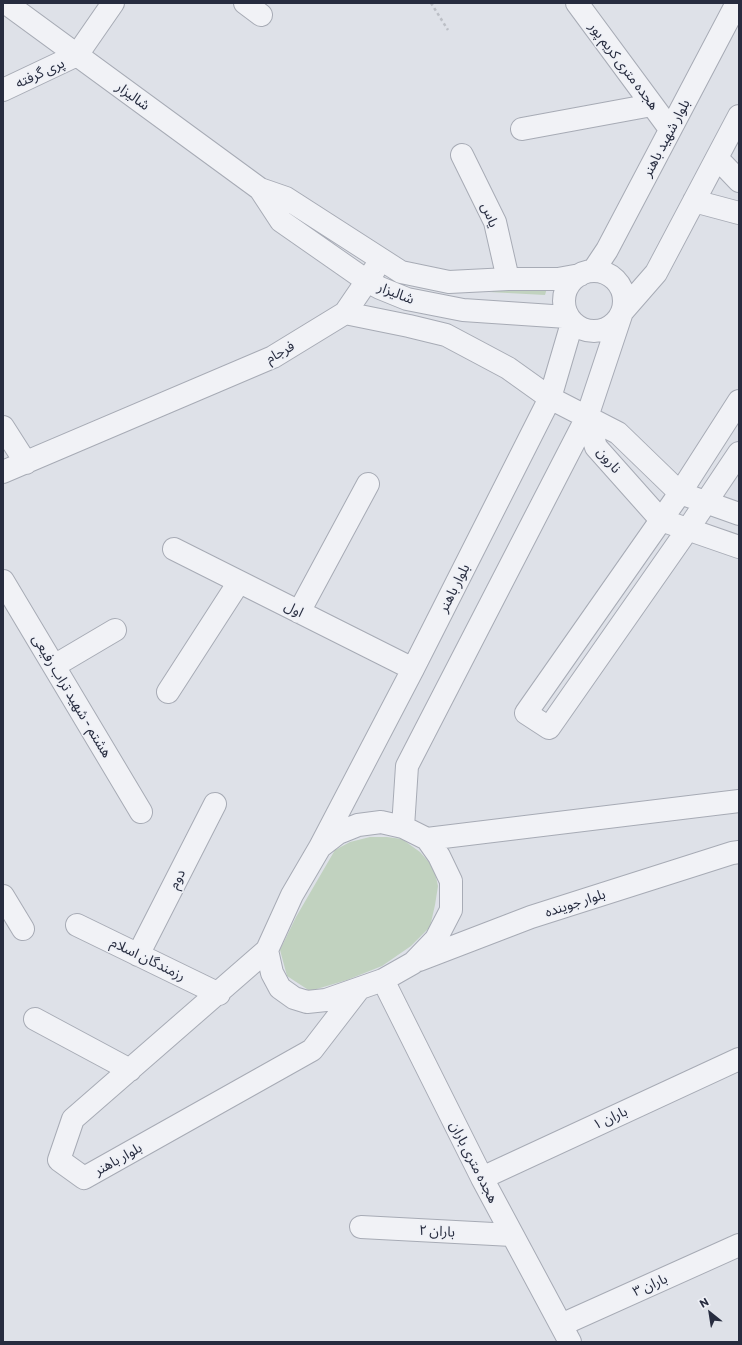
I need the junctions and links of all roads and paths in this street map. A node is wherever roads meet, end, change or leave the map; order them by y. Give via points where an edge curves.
1 (6, 3) edge
2 (114, 3) edge
3 (431, 3) edge
4 (576, 3) edge
5 (737, 3) edge
6 (448, 30) dead end
7 (77, 55) junction
8 (3, 90) edge
9 (652, 105) junction
10 (739, 116) edge
11 (522, 129) dead end
12 (670, 129) junction
13 (462, 155) dead end
14 (717, 158) junction
15 (739, 181) edge
16 (260, 189) junction
17 (694, 201) junction
18 (739, 213) edge
19 (381, 259) junction
20 (586, 273) junction
21 (508, 279) junction
22 (367, 280) junction
23 (345, 312) junction
24 (622, 312) junction
25 (570, 320) junction
26 (550, 398) junction
27 (739, 401) edge
28 (587, 417) junction
29 (3, 427) edge
30 (739, 453) edge
31 (26, 463) junction
32 (3, 472) edge
33 (368, 484) dead end
34 (680, 493) junction
35 (705, 502) junction
36 (739, 514) edge
37 (661, 520) junction
38 (688, 529) junction
39 (739, 547) edge
40 (174, 549) dead end
41 (3, 581) edge
42 (239, 582) junction
43 (299, 612) junction
44 (114, 630) dead end
45 (54, 666) junction
46 (413, 670) junction
47 (168, 692) dead end
48 (739, 801) edge
49 (216, 804) dead end
50 (141, 812) dead end
51 (402, 827) junction
52 (427, 839) junction
53 (320, 846) junction
54 (739, 852) edge
55 (3, 896) edge
56 (77, 925) dead end
57 (23, 929) dead end
58 (268, 950) junction
59 (138, 955) junction
60 (413, 963) junction
61 (383, 980) junction
62 (359, 989) junction
63 (219, 994) junction
64 (35, 1019) dead end
65 (739, 1059) edge
66 (130, 1070) junction
67 (482, 1178) junction
68 (361, 1227) dead end
69 (512, 1235) junction
70 (739, 1245) edge
71 (566, 1334) edge

1 - 7 street, شالیزار
2 - 7 street
3 - 6 path
4 - 9 street, هجده متری کریم پور
5 - 12 street, بلوار شهید باهنر
7 - 8 street, پری گرفته
7 - 16 street, شالیزار
9 - 11 street
9 - 12 street, هجده متری کریم پور
10 - 14 street
12 - 20 street, بلوار شهید باهنر via 607,250
13 - 21 street, یاس via 495,222
14 - 15 street
14 - 17 street
16 - 19 street, شالیزار via 286,198
16 - 22 street, شالیزار via 281,221
17 - 18 street
17 - 24 street via 656,273
19 - 21 street, شالیزار via 401,272 449,282
19 - 22 street
20 - 21 street, شالیزار via 558,279
20 - 24 street via 606,274 618,283 624,297
20 - 25 street via 568,286 563,301
22 - 23 street
22 - 25 street, شالیزار via 407,299 463,310
23 - 26 street via 446,335 508,368
23 - 31 street, فرجام via 273,357
24 - 25 street via 613,324 600,331 585,330
24 - 28 street
25 - 26 street, بلوار باهنر
26 - 28 street
26 - 46 street, بلوار باهنر
27 - 34 street
28 - 34 street, نارون via 618,433
28 - 37 street, نارون via 596,447
28 - 51 street via 407,766
29 - 31 street
30 - 35 street
31 - 32 street, فرجام
33 - 43 street
34 - 35 street, نارون
34 - 37 street
35 - 36 street, نارون
35 - 38 street
37 - 38 street, نارون
37 - 38 street via 526,713 549,728
38 - 39 street, نارون
40 - 42 street, اول
41 - 45 street, هشتم - شهید تراب رفیعی
42 - 43 street, اول
42 - 47 street
43 - 46 street, اول
44 - 45 street
45 - 50 street, هشتم - شهید تراب رفیعی
46 - 53 street, بلوار باهنر
48 - 52 street
49 - 59 street, دوم
51 - 52 street
51 - 53 street via 381,822 358,825
52 - 60 street via 451,881 451,910 436,939
53 - 58 street, بلوار باهنر via 292,895
54 - 60 street, بلوار جوینده via 531,917
55 - 57 street
56 - 59 street, رزمندگان اسلام
58 - 62 street via 272,973 280,988 294,998 307,1002 326,1000
58 - 63 street, بلوار باهنر
59 - 63 street, رزمندگان اسلام
60 - 61 street
61 - 62 street
61 - 67 street, هجده متری باران
62 - 66 street, بلوار باهنر via 312,1050 84,1178 59,1160 73,1119
63 - 66 street, بلوار باهنر
64 - 66 street
65 - 67 street, باران ۱
67 - 69 street, هجده متری باران
68 - 69 street, باران ۲
69 - 71 street, هجده متری باران
70 - 71 street, باران ۳

